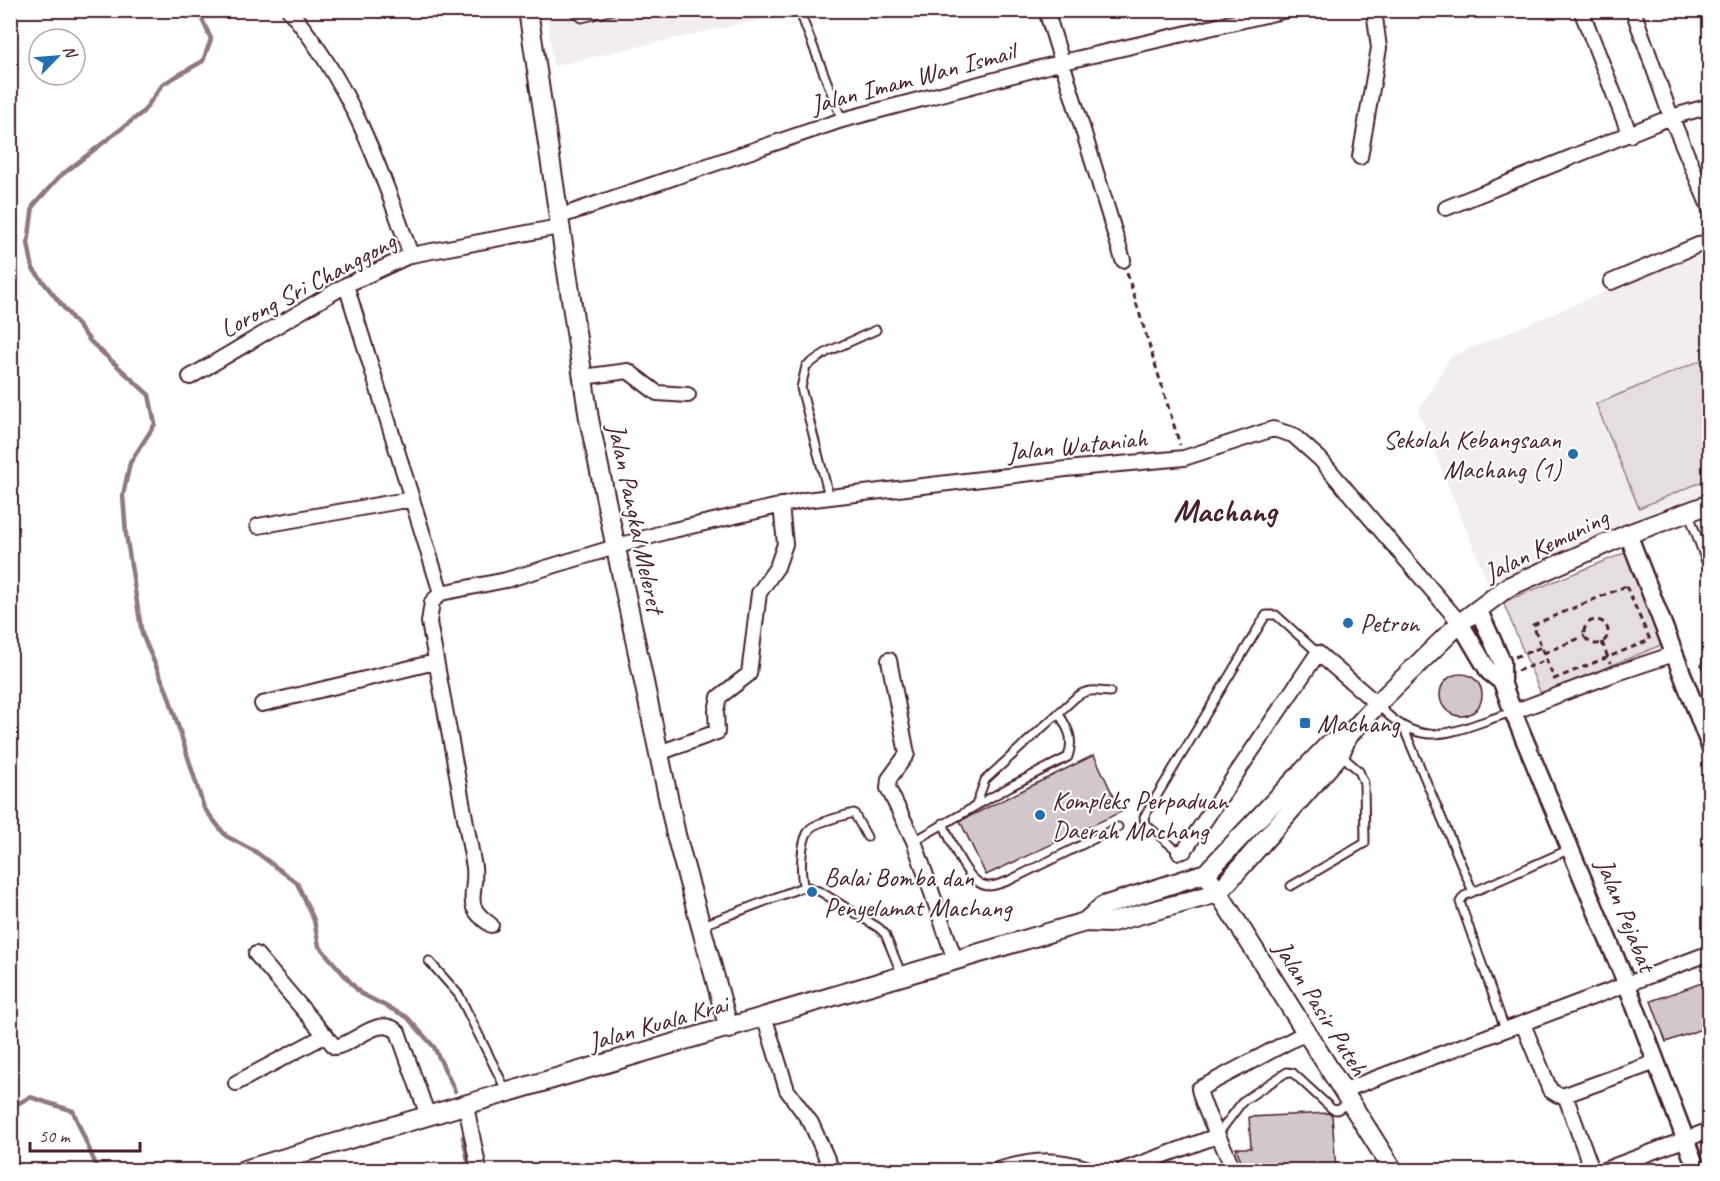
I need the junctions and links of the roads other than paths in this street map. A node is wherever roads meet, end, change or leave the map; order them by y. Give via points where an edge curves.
1 (289, 10) edge
2 (528, 10) edge
3 (573, 10) edge
4 (614, 10) edge
5 (800, 10) edge
6 (1046, 10) edge
7 (1287, 10) edge
8 (1374, 10) edge
9 (1581, 10) edge
10 (1633, 10) edge
11 (1063, 62) junction
12 (1710, 110) edge
13 (1671, 117) junction
14 (842, 120) junction
15 (1630, 135) junction
16 (1360, 157) dead end
17 (1446, 208) dead end
18 (1710, 209) edge
19 (559, 222) junction
20 (1710, 240) edge
21 (411, 255) junction
22 (1124, 260) road end
23 (1611, 282) dead end
24 (346, 285) junction
25 (876, 330) dead end
26 (190, 377) dead end
27 (582, 377) junction
28 (688, 395) dead end
29 (829, 496) junction
30 (412, 499) junction
31 (1710, 504) edge
32 (781, 505) junction
33 (1688, 512) junction
34 (258, 526) dead end
35 (1628, 534) junction
36 (614, 546) junction
37 (1710, 573) edge
38 (441, 593) junction
39 (1478, 609) junction
40 (1460, 623) junction
41 (1710, 652) edge
42 (1318, 653) junction
43 (1674, 654) junction
44 (889, 660) dead end
45 (435, 662) junction
46 (1710, 671) edge
47 (1502, 673) junction
48 (1110, 692) dead end
49 (261, 704) dead end
50 (1377, 704) junction
51 (1513, 712) junction
52 (1059, 714) junction
53 (1404, 729) junction
54 (1339, 745) junction
55 (1710, 746) edge
56 (659, 753) junction
57 (976, 805) junction
58 (943, 824) junction
59 (1118, 827) dead end
60 (867, 837) dead end
61 (914, 841) junction
62 (1572, 848) junction
63 (1179, 852) joint
64 (1206, 873) junction
65 (1292, 886) dead end
66 (804, 888) junction
67 (1218, 892) junction
68 (1473, 892) junction
69 (1085, 922) junction
70 (491, 925) dead end
71 (701, 926) junction
72 (1710, 953) edge
73 (256, 954) dead end
74 (955, 960) junction
75 (429, 961) dead end
76 (903, 977) junction
77 (1627, 985) junction
78 (765, 1018) junction
79 (1523, 1024) junction
80 (729, 1029) junction
81 (1506, 1030) junction
82 (1305, 1033) junction
83 (326, 1035) junction
84 (1656, 1062) junction
85 (236, 1083) dead end
86 (508, 1094) junction
87 (1565, 1095) junction
88 (1346, 1097) junction
89 (466, 1106) junction
90 (429, 1116) junction
91 (1710, 1130) edge
92 (1216, 1136) junction
93 (1685, 1139) junction
94 (244, 1170) edge
95 (479, 1170) edge
96 (832, 1170) edge
97 (997, 1170) edge
98 (1092, 1170) edge
99 (1123, 1170) edge
100 (1233, 1170) edge
101 (1393, 1170) edge
102 (1592, 1170) edge
103 (1607, 1170) edge
104 (1697, 1170) edge

1 - 21 street via 345,89 374,150
2 - 19 main road, Jalan Pangkal Meleret
3 - 4 lane via 582,18
5 - 14 lane
6 - 11 street
7 - 11 street, Jalan Imam Wan Ismail
8 - 16 street via 1379,48
9 - 15 street
10 - 13 street
11 - 14 street, Jalan Imam Wan Ismail
11 - 22 street
12 - 13 street via 1702,108
13 - 15 street
13 - 18 street
14 - 19 street, Jalan Imam Wan Ismail
15 - 17 street
19 - 21 street, Lorong Sri Changgong
19 - 27 main road, Jalan Pangkal Meleret
20 - 23 street
21 - 24 street, Lorong Sri Changgong
24 - 26 street, Lorong Sri Changgong
24 - 30 street
25 - 29 lane via 806,366 801,388
27 - 28 street via 628,371 657,393
27 - 36 main road, Jalan Pangkal Meleret
29 - 32 street, Jalan Wataniah
29 - 40 street, Jalan Wataniah via 1184,458 1266,430 1282,430 1320,459
30 - 34 street
30 - 38 street
31 - 33 main road, Jalan Kemuning
32 - 36 street, Jalan Wataniah
32 - 56 street via 785,544 777,567 759,593 749,674 719,697 717,732
33 - 35 main road, Jalan Kemuning
33 - 37 lane
35 - 39 main road, Jalan Kemuning via 1516,582
35 - 43 street
36 - 38 street, Jalan Wataniah via 506,580
36 - 56 main road, Jalan Pangkal Meleret
38 - 45 street via 432,602 429,615
39 - 40 main road, Jalan Kemuning
39 - 47 street, Jalan Pejabat
40 - 47 street, Jalan Pejabat via 1489,672
40 - 50 main road, Jalan Kemuning
41 - 46 lane via 1706,663
42 - 50 street
42 - 63 street via 1184,851
42 - 63 lane via 1276,615 1266,615 1144,817 1145,824
43 - 51 street
43 - 55 street
44 - 61 street via 907,754 888,785
45 - 49 street
45 - 70 street via 474,867 471,903 476,913
47 - 51 street, Jalan Pejabat
48 - 52 lane via 1083,692
50 - 53 lane
50 - 54 main road, Jalan Kemuning
51 - 53 lane via 1448,733 1435,735
51 - 62 street, Jalan Pejabat
52 - 57 lane via 985,780
52 - 57 lane via 1072,743 1068,757
53 - 68 lane
54 - 64 main road, Jalan Kemuning
54 - 65 lane via 1364,783 1365,843
54 - 67 main road, Jalan Kemuning
56 - 71 main road, Jalan Pangkal Meleret
57 - 58 lane
58 - 59 lane via 968,874 988,886 1008,881
58 - 61 lane
60 - 66 lane via 856,814 813,826 808,832 800,869
61 - 74 street
62 - 68 lane
62 - 77 street, Jalan Pejabat
64 - 67 main road, Jalan Pasir Puteh
64 - 69 main road, Jalan Kuala Krai via 1103,906
66 - 71 lane
66 - 76 lane via 821,892 883,931
67 - 69 main road, Jalan Kuala Krai via 1109,923
67 - 82 main road, Jalan Pasir Puteh
68 - 81 lane via 1462,898 1460,904
69 - 74 main road, Jalan Kuala Krai
71 - 80 main road, Jalan Pangkal Meleret
72 - 77 street
73 - 83 street
74 - 76 main road, Jalan Kuala Krai
75 - 86 lane via 459,995
76 - 78 main road, Jalan Kuala Krai
77 - 79 street
77 - 84 street, Jalan Pejabat
78 - 80 main road, Jalan Kuala Krai
78 - 96 street via 787,1090 811,1123
79 - 81 street
79 - 87 street via 1550,1089
80 - 86 main road, Jalan Kuala Krai
81 - 88 street
82 - 88 main road, Jalan Pasir Puteh
82 - 92 street via 1200,1089
83 - 85 street
83 - 90 street via 337,1047 383,1025 393,1027
84 - 87 street
84 - 93 street, Jalan Pejabat
86 - 89 main road, Jalan Kuala Krai
87 - 102 street
88 - 92 lane via 1337,1110 1332,1109 1293,1073 1287,1072 1243,1101
88 - 101 main road, Jalan Pasir Puteh
89 - 90 main road, Jalan Kuala Krai
89 - 95 street
90 - 94 main road, Jalan Kuala Krai
91 - 93 street
92 - 99 street
92 - 100 street via 1224,1143
93 - 103 street
93 - 104 street, Jalan Pejabat
97 - 98 street via 1050,1160

